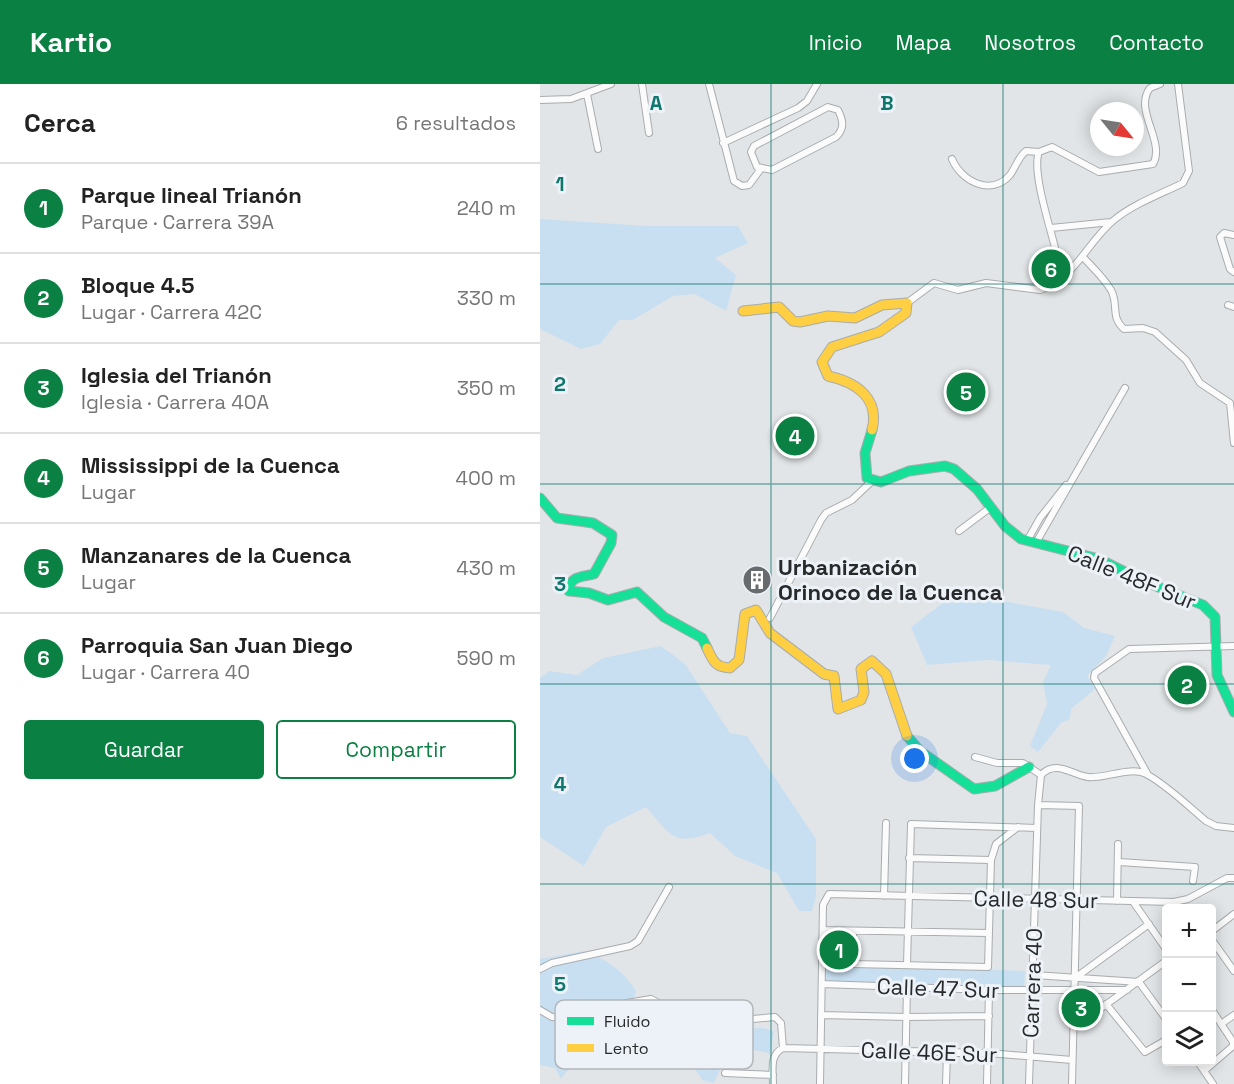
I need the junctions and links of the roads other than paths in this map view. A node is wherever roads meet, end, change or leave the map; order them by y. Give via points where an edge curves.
1 (610, 84) edge
2 (642, 84) edge
3 (709, 84) edge
4 (817, 84) edge
5 (1160, 84) edge
6 (1178, 84) edge
7 (587, 94) junction
8 (540, 100) edge
9 (649, 133) dead end
10 (723, 143) junction
11 (598, 149) dead end
12 (1043, 150) junction
13 (952, 159) dead end
14 (760, 170) junction
15 (1111, 222) junction
16 (1051, 228) junction
17 (1234, 235) edge
18 (1083, 257) junction
19 (1068, 272) junction
20 (1234, 272) edge
21 (907, 303) junction
22 (743, 311) dead end
23 (1125, 388) dead end
24 (1234, 443) edge
25 (872, 481) junction
26 (540, 498) edge
27 (991, 507) junction
28 (959, 531) dead end
29 (1032, 541) junction
30 (771, 618) dead end
31 (1218, 646) junction
32 (1234, 646) edge
33 (1234, 712) edge
34 (975, 757) dead end
35 (1029, 767) junction
36 (1041, 775) junction
37 (1148, 775) junction
38 (1038, 805) junction
39 (886, 823) dead end
40 (1018, 827) junction
41 (1037, 828) junction
42 (1234, 828) edge
43 (1118, 844) dead end
44 (909, 858) junction
45 (991, 860) junction
46 (1119, 862) junction
47 (1234, 878) edge
48 (1193, 881) dead end
49 (669, 887) dead end
50 (884, 896) junction
51 (908, 897) junction
52 (1034, 898) junction
53 (990, 899) junction
54 (1077, 900) junction
55 (1117, 901) junction
56 (1134, 903) junction
57 (1234, 914) edge
58 (1149, 924) junction
59 (1216, 928) edge
60 (824, 930) junction
61 (853, 931) junction
62 (909, 932) junction
63 (989, 933) junction
64 (1162, 942) edge
65 (1216, 945) edge
66 (908, 964) junction
67 (1162, 966) edge
68 (1233, 967) edge
69 (540, 969) edge
70 (1034, 975) junction
71 (1075, 979) junction
72 (1139, 982) junction
73 (822, 984) junction
74 (907, 986) junction
75 (989, 990) junction
76 (1033, 990) junction
77 (1127, 990) junction
78 (1073, 991) junction
79 (1106, 1004) junction
80 (540, 1010) edge
81 (1162, 1012) edge
82 (1213, 1012) edge
83 (821, 1015) junction
84 (1234, 1015) edge
85 (989, 1016) junction
86 (555, 1017) edge
87 (907, 1017) junction
88 (1089, 1017) dead end
89 (753, 1019) edge
90 (1221, 1024) junction
91 (1162, 1043) edge
92 (783, 1048) junction
93 (821, 1050) junction
94 (905, 1051) junction
95 (947, 1052) junction
96 (988, 1053) junction
97 (1030, 1056) junction
98 (1072, 1060) junction
99 (1201, 1066) edge
100 (1204, 1071) junction
101 (725, 1073) dead end
102 (773, 1075) junction
103 (773, 1084) edge
104 (820, 1084) edge
105 (905, 1084) edge
106 (946, 1084) edge
107 (987, 1084) edge
108 (1029, 1084) edge
109 (1072, 1084) edge
110 (1213, 1084) edge

1 - 7 street
2 - 9 street
3 - 10 street
4 - 10 street via 798,108
5 - 12 street via 1150,88 1145,107 1153,164 1099,172 1057,150
6 - 15 street via 1189,171 1184,183
7 - 8 street
7 - 11 street
10 - 14 street via 734,181 739,185 751,184
12 - 13 street via 1026,151 1009,176 990,185 969,181
12 - 16 street via 1037,158
14 - 14 street via 772,170 836,137 843,124 838,110 828,107 756,144 751,158
15 - 16 street
15 - 18 street
16 - 19 street via 1060,265
17 - 20 street via 1224,233 1220,237
18 - 19 street
18 - 24 street via 1111,291 1118,324 1124,329 1155,332 1186,360 1200,383 1230,403
19 - 21 street via 1040,290 986,283 958,290 934,284
21 - 22 street via 882,305 855,318 828,316 800,322 793,321 779,307
21 - 25 street via 906,313 891,327 832,347 822,363 828,376 855,386 877,409 864,469
23 - 29 street via 1076,473 1045,510
25 - 27 street, Calle 48F Sur via 887,481 909,471 945,466 977,489
25 - 30 street via 852,500 826,513
26 - 35 street via 557,518 596,522 612,535 594,574 573,579 569,591 608,600 637,592 664,617 702,638 712,660 723,668 730,668 739,660 745,614 756,610 770,633 824,674 834,676 838,709 861,700 861,669 872,661 879,664 893,687 899,719 909,740 970,788 988,788
27 - 28 street
27 - 29 street, Calle 48F Sur via 1005,526
29 - 31 street, Calle 48F Sur via 1099,559 1203,605 1215,617
31 - 32 street
31 - 33 street via 1217,675
31 - 37 street via 1129,649 1099,668 1094,678
34 - 35 street
35 - 36 street
36 - 37 street via 1057,768 1087,777 1129,772
36 - 38 street, Carrera 40
37 - 42 street via 1206,821
38 - 41 street, Carrera 40
38 - 54 street via 1079,806
39 - 50 street
40 - 41 street
40 - 44 street via 914,824 909,834
40 - 45 street via 996,844
41 - 52 street, Carrera 40
43 - 46 street
44 - 45 street
44 - 51 street
45 - 53 street
46 - 48 street via 1195,867
46 - 55 street
47 - 56 street, Calle 48 Sur via 1188,899
49 - 69 street via 638,941
50 - 51 street, Calle 48 Sur
50 - 60 street, Calle 48 Sur via 832,893 824,901
51 - 53 street, Calle 48 Sur
51 - 62 street
52 - 53 street, Calle 48 Sur
52 - 54 street, Calle 48 Sur
52 - 70 street, Carrera 40
53 - 63 street
54 - 55 street, Calle 48 Sur
54 - 71 street
55 - 56 street, Calle 48 Sur
56 - 58 street
57 - 59 street
58 - 64 street
58 - 71 street
60 - 61 street
60 - 73 street
61 - 62 street
61 - 66 street, Calle 47 Sur via 853,964
62 - 63 street
62 - 66 street
63 - 66 street, Calle 47 Sur via 988,967
65 - 68 street
67 - 72 street
70 - 71 street
70 - 76 street, Carrera 40
71 - 72 street
71 - 78 street
72 - 77 street
72 - 81 street
73 - 74 street, Calle 47 Sur
73 - 83 street
74 - 75 street, Calle 47 Sur
74 - 87 street
75 - 76 street, Calle 47 Sur
75 - 85 street
76 - 78 street, Calle 47 Sur
76 - 97 street, Carrera 40
77 - 78 street, Calle 47 Sur
77 - 79 street
78 - 98 street
79 - 88 street
79 - 91 street via 1143,1051
80 - 86 street
82 - 90 street
83 - 87 street
83 - 93 street
84 - 90 street
85 - 87 street
85 - 96 street
87 - 94 street
89 - 92 street via 779,1019
90 - 100 street via 1233,1046
92 - 93 street, Calle 46E Sur
92 - 102 street via 774,1055
93 - 94 street, Calle 46E Sur
93 - 104 street
94 - 95 street, Calle 46E Sur
94 - 105 street
95 - 96 street, Calle 46E Sur
95 - 106 street
96 - 97 street, Calle 46E Sur
96 - 107 street
97 - 98 street, Calle 46E Sur
97 - 108 street, Carrera 40
98 - 109 street
99 - 100 street
100 - 110 street
101 - 102 street
102 - 103 street

